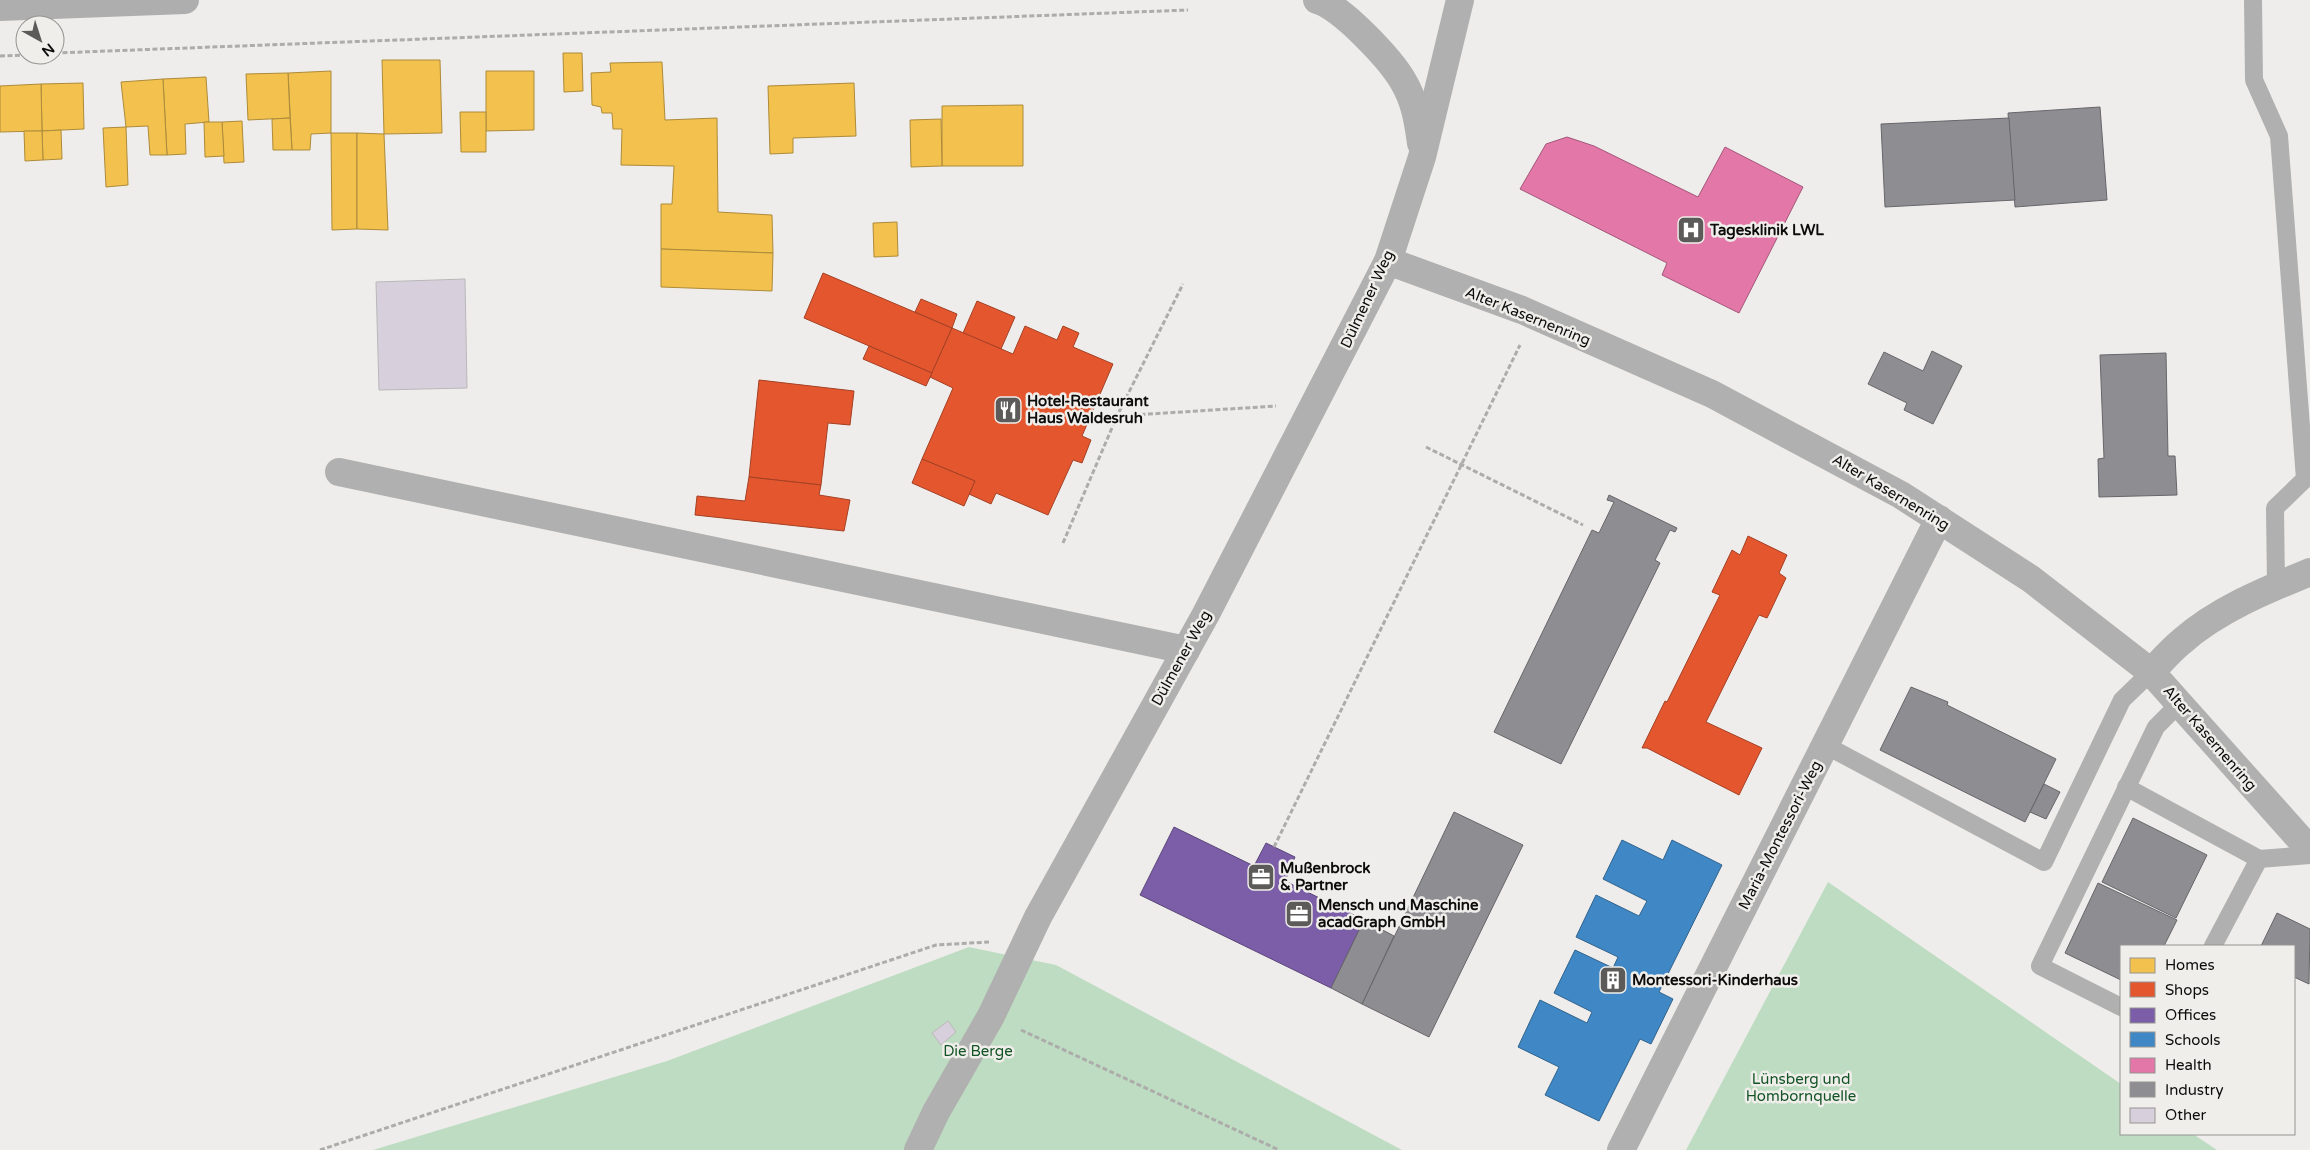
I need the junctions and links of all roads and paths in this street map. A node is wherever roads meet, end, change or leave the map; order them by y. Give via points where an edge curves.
1 (185, 0) edge
2 (1317, 0) edge
3 (1460, 0) edge
4 (2253, 0) edge
5 (0, 7) edge
6 (1188, 10) dead end
7 (65, 53) edge
8 (15, 55) edge
9 (0, 56) edge
10 (1422, 157) junction
11 (1388, 261) junction
12 (1183, 284) dead end
13 (1534, 317) junction
14 (1315, 404) junction
15 (1117, 416) junction
16 (1426, 446) dead end
17 (1462, 464) junction
18 (339, 472) dead end
19 (1939, 519) junction
20 (1582, 525) dead end
21 (1063, 543) dead end
22 (2310, 572) edge
23 (2276, 586) junction
24 (1186, 650) junction
25 (2151, 672) junction
26 (2180, 703) junction
27 (1825, 745) junction
28 (2126, 787) junction
29 (1274, 847) dead end
30 (2310, 850) edge
31 (2310, 855) edge
32 (2260, 859) junction
33 (1027, 940) junction
34 (2214, 945) edge
35 (2120, 1006) edge
36 (991, 1016) junction
37 (320, 1150) edge
38 (918, 1150) edge
39 (1279, 1150) edge
40 (1621, 1150) edge

1 - 5 main road
2 - 10 street, Dülmener Weg via 1356,25 1403,80 1418,114
3 - 10 street, Dülmener Weg
4 - 23 lane via 2254,80 2279,136 2305,479 2276,508
6 - 7 path
8 - 9 path
10 - 11 street, Dülmener Weg
11 - 13 street, Alter Kasernenring
11 - 14 street, Dülmener Weg
12 - 15 path
13 - 17 path
13 - 19 street, Alter Kasernenring via 1712,394 1850,466
14 - 15 path
14 - 24 street, Dülmener Weg
15 - 21 path
16 - 17 path
17 - 20 path
17 - 29 path
18 - 24 street
19 - 25 street, Alter Kasernenring via 2031,579
19 - 27 street, Maria-Montessori-Weg
22 - 23 street
23 - 25 street via 2212,620 2182,641
24 - 33 street, Dülmener Weg
25 - 26 street, Alter Kasernenring
25 - 27 lane via 2122,700 2044,862
26 - 28 lane via 2156,727
26 - 30 street, Alter Kasernenring
27 - 40 street, Maria-Montessori-Weg
28 - 32 lane
28 - 35 lane via 2040,966
31 - 32 lane
32 - 34 lane
33 - 36 street, Dülmener Weg
33 - 37 path via 936,946
36 - 38 street, Dülmener Weg
36 - 39 path

